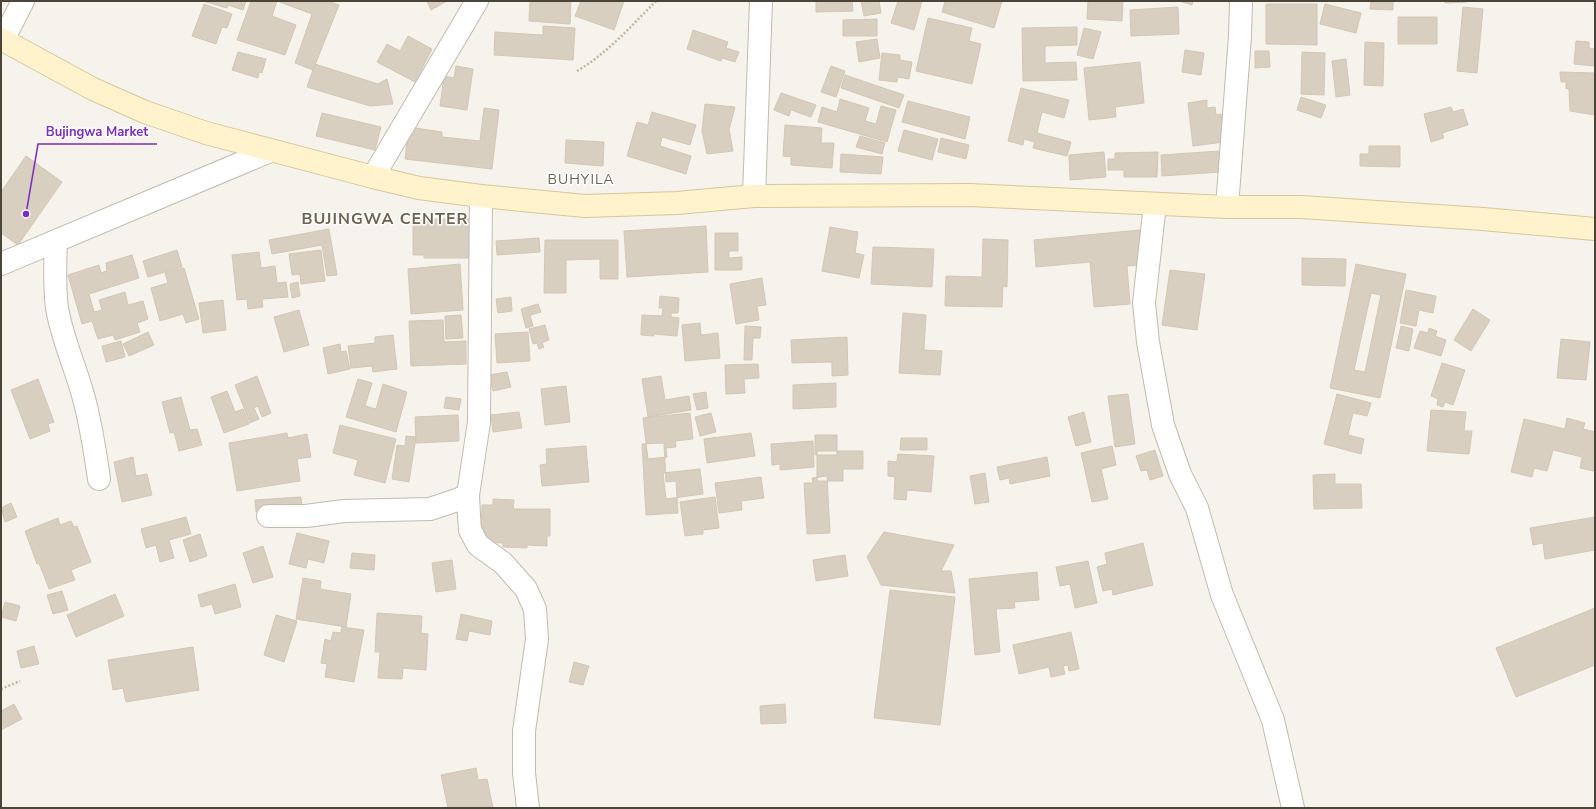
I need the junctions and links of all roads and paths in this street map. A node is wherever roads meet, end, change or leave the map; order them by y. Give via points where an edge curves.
1 (23, 1) edge
2 (477, 1) edge
3 (656, 1) edge
4 (760, 1) edge
5 (1241, 1) edge
6 (2, 40) edge
7 (577, 71) dead end
8 (270, 151) junction
9 (373, 177) junction
10 (481, 196) junction
11 (754, 196) junction
12 (1155, 204) junction
13 (1227, 207) junction
14 (1595, 229) edge
15 (56, 241) junction
16 (1, 264) edge
17 (99, 479) dead end
18 (468, 495) junction
19 (268, 516) dead end
20 (20, 681) dead end
21 (1, 689) edge
22 (528, 808) edge
23 (1293, 808) edge

1 - 6 street
2 - 9 street
3 - 7 path via 624,35 594,61
4 - 11 street
5 - 13 street
6 - 8 street via 93,89 145,112 206,134
8 - 9 street
8 - 15 street
9 - 10 street via 419,188
10 - 11 street via 585,206 677,203
10 - 18 street via 479,422
11 - 12 street via 969,195
12 - 13 street
12 - 23 street via 1144,304 1163,425 1180,474 1197,508 1222,595 1273,720
13 - 14 street via 1301,207
15 - 16 street
15 - 17 street via 54,278 58,308 91,427
18 - 19 street via 430,509
18 - 22 street via 470,530 478,545 503,563 526,589 535,609 537,639 524,730 524,773
20 - 21 path

